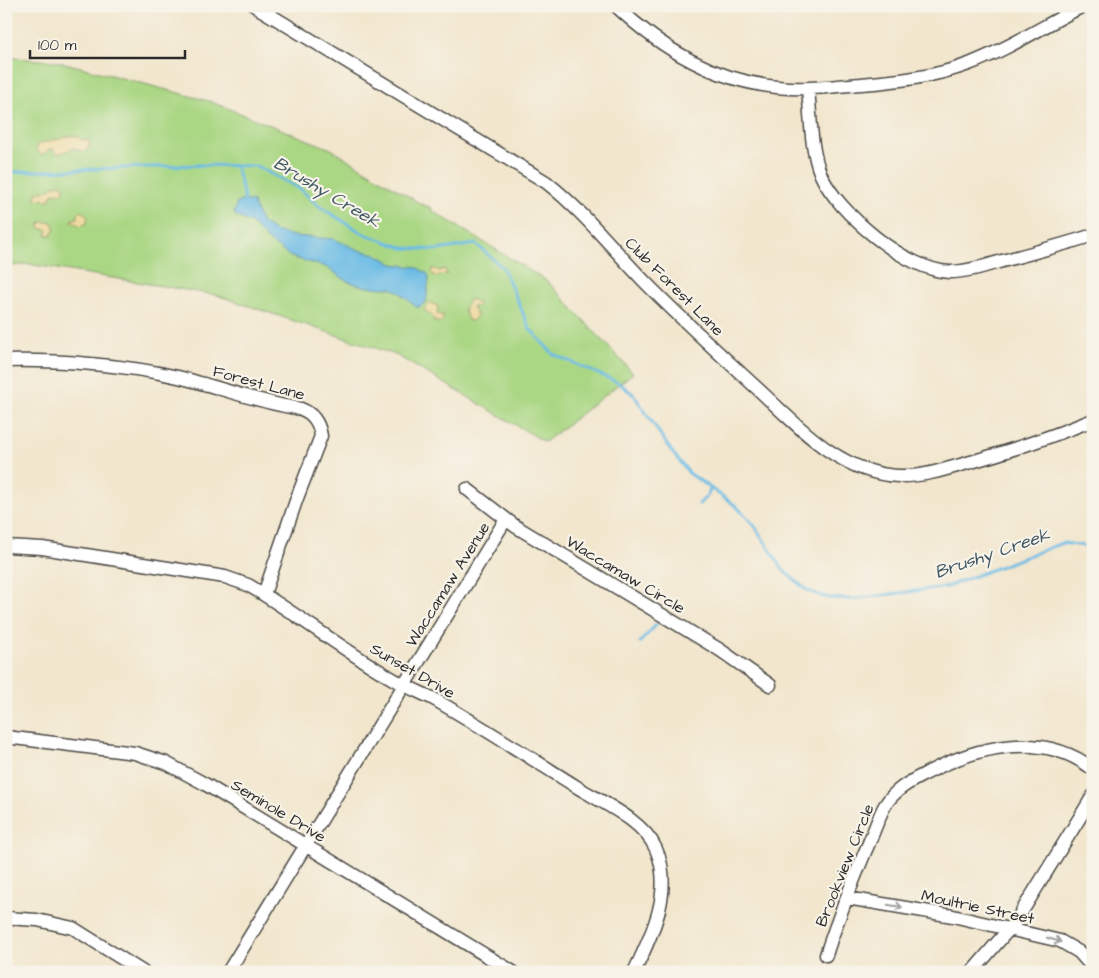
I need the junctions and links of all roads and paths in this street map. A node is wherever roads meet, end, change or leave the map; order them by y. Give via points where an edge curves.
1 (255, 6) edge
2 (616, 6) edge
3 (1083, 6) edge
4 (808, 89) junction
5 (1093, 235) edge
6 (6, 362) edge
7 (1093, 420) edge
8 (467, 489) dead end
9 (506, 520) junction
10 (6, 546) edge
11 (264, 594) junction
12 (404, 684) junction
13 (770, 685) dead end
14 (6, 737) edge
15 (1093, 769) edge
16 (1093, 796) edge
17 (305, 844) junction
18 (848, 898) junction
19 (6, 918) edge
20 (1009, 929) junction
21 (826, 955) dead end
22 (1093, 968) edge
23 (143, 972) edge
24 (228, 972) edge
25 (513, 972) edge
26 (634, 972) edge
27 (972, 972) edge

1 - 7 street, Club Forest Lane via 546,182 748,380 814,441 850,463 882,474 921,475 995,455
2 - 4 street via 656,41 718,74 771,86
3 - 4 street via 988,56 950,71 904,80
4 - 5 street via 817,160 831,192 856,219 914,264 936,271 970,270
6 - 11 street, Forest Lane via 130,369 176,376 301,409 312,416 321,436
8 - 9 street, Waccamaw Circle
9 - 12 street, Waccamaw Avenue
9 - 13 street, Waccamaw Circle via 720,650
10 - 11 street, Sunset Drive via 42,548 225,578
11 - 12 street, Sunset Drive
12 - 17 street, Waccamaw Avenue
12 - 26 street, Sunset Drive via 513,747 629,820 649,838 660,860 663,887 650,940
14 - 17 street, Seminole Drive via 150,757 205,784
15 - 18 street, Brookview Circle via 1049,749 1004,746 930,771 901,788 884,807
16 - 20 street
17 - 24 street, Waccamaw Avenue
17 - 25 street, Seminole Drive
18 -> 20 street, Moultrie Street
18 - 21 street, Brookview Circle via 841,908
19 - 23 street via 37,920 73,928
20 -> 22 street, Moultrie Street via 1066,944 1079,952
20 - 27 street

